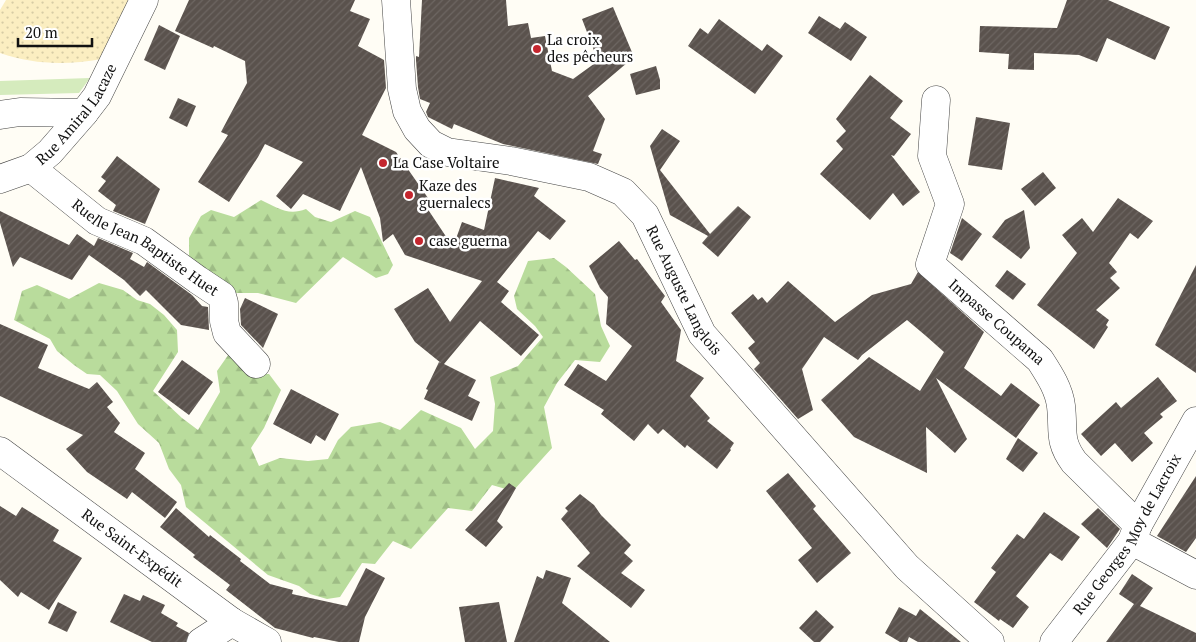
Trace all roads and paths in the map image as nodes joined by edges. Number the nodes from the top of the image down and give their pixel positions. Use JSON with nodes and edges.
{"nodes":[{"id":1,"x":144,"y":0,"type":"edge"},
{"id":2,"x":396,"y":0,"type":"edge"},
{"id":3,"x":936,"y":100,"type":"dead end"},
{"id":4,"x":84,"y":113,"type":"junction"},
{"id":5,"x":0,"y":114,"type":"edge"},
{"id":6,"x":31,"y":168,"type":"junction"},
{"id":7,"x":0,"y":179,"type":"edge"},
{"id":8,"x":256,"y":364,"type":"dead end"},
{"id":9,"x":1196,"y":421,"type":"edge"},
{"id":10,"x":0,"y":451,"type":"edge"},
{"id":11,"x":1135,"y":533,"type":"junction"},
{"id":12,"x":1196,"y":575,"type":"edge"},
{"id":13,"x":232,"y":622,"type":"junction"},
{"id":14,"x":201,"y":642,"type":"edge"},
{"id":15,"x":267,"y":642,"type":"edge"},
{"id":16,"x":990,"y":642,"type":"edge"},
{"id":17,"x":1054,"y":642,"type":"edge"}],
"edges":[{"from":1,"to":4,"type":"street","name":"Rue Amiral Lacaze"},
{"from":2,"to":16,"type":"street","name":"Rue Auguste Langlois"},
{"from":3,"to":11,"type":"street","name":"Impasse Coupama"},
{"from":4,"to":5,"type":"street"},
{"from":4,"to":6,"type":"street","name":"Rue Amiral Lacaze"},
{"from":6,"to":7,"type":"street","name":"Rue Amiral Lacaze"},
{"from":6,"to":8,"type":"street","name":"Ruelle Jean Baptiste Huet"},
{"from":9,"to":11,"type":"street","name":"Rue Georges Moy de Lacroix"},
{"from":10,"to":13,"type":"street","name":"Rue Saint-Expédit"},
{"from":11,"to":12,"type":"street"},
{"from":11,"to":17,"type":"street","name":"Rue Georges Moy de Lacroix"},
{"from":13,"to":14,"type":"street"},
{"from":13,"to":15,"type":"street","name":"Rue Saint-Expédit"}]}
